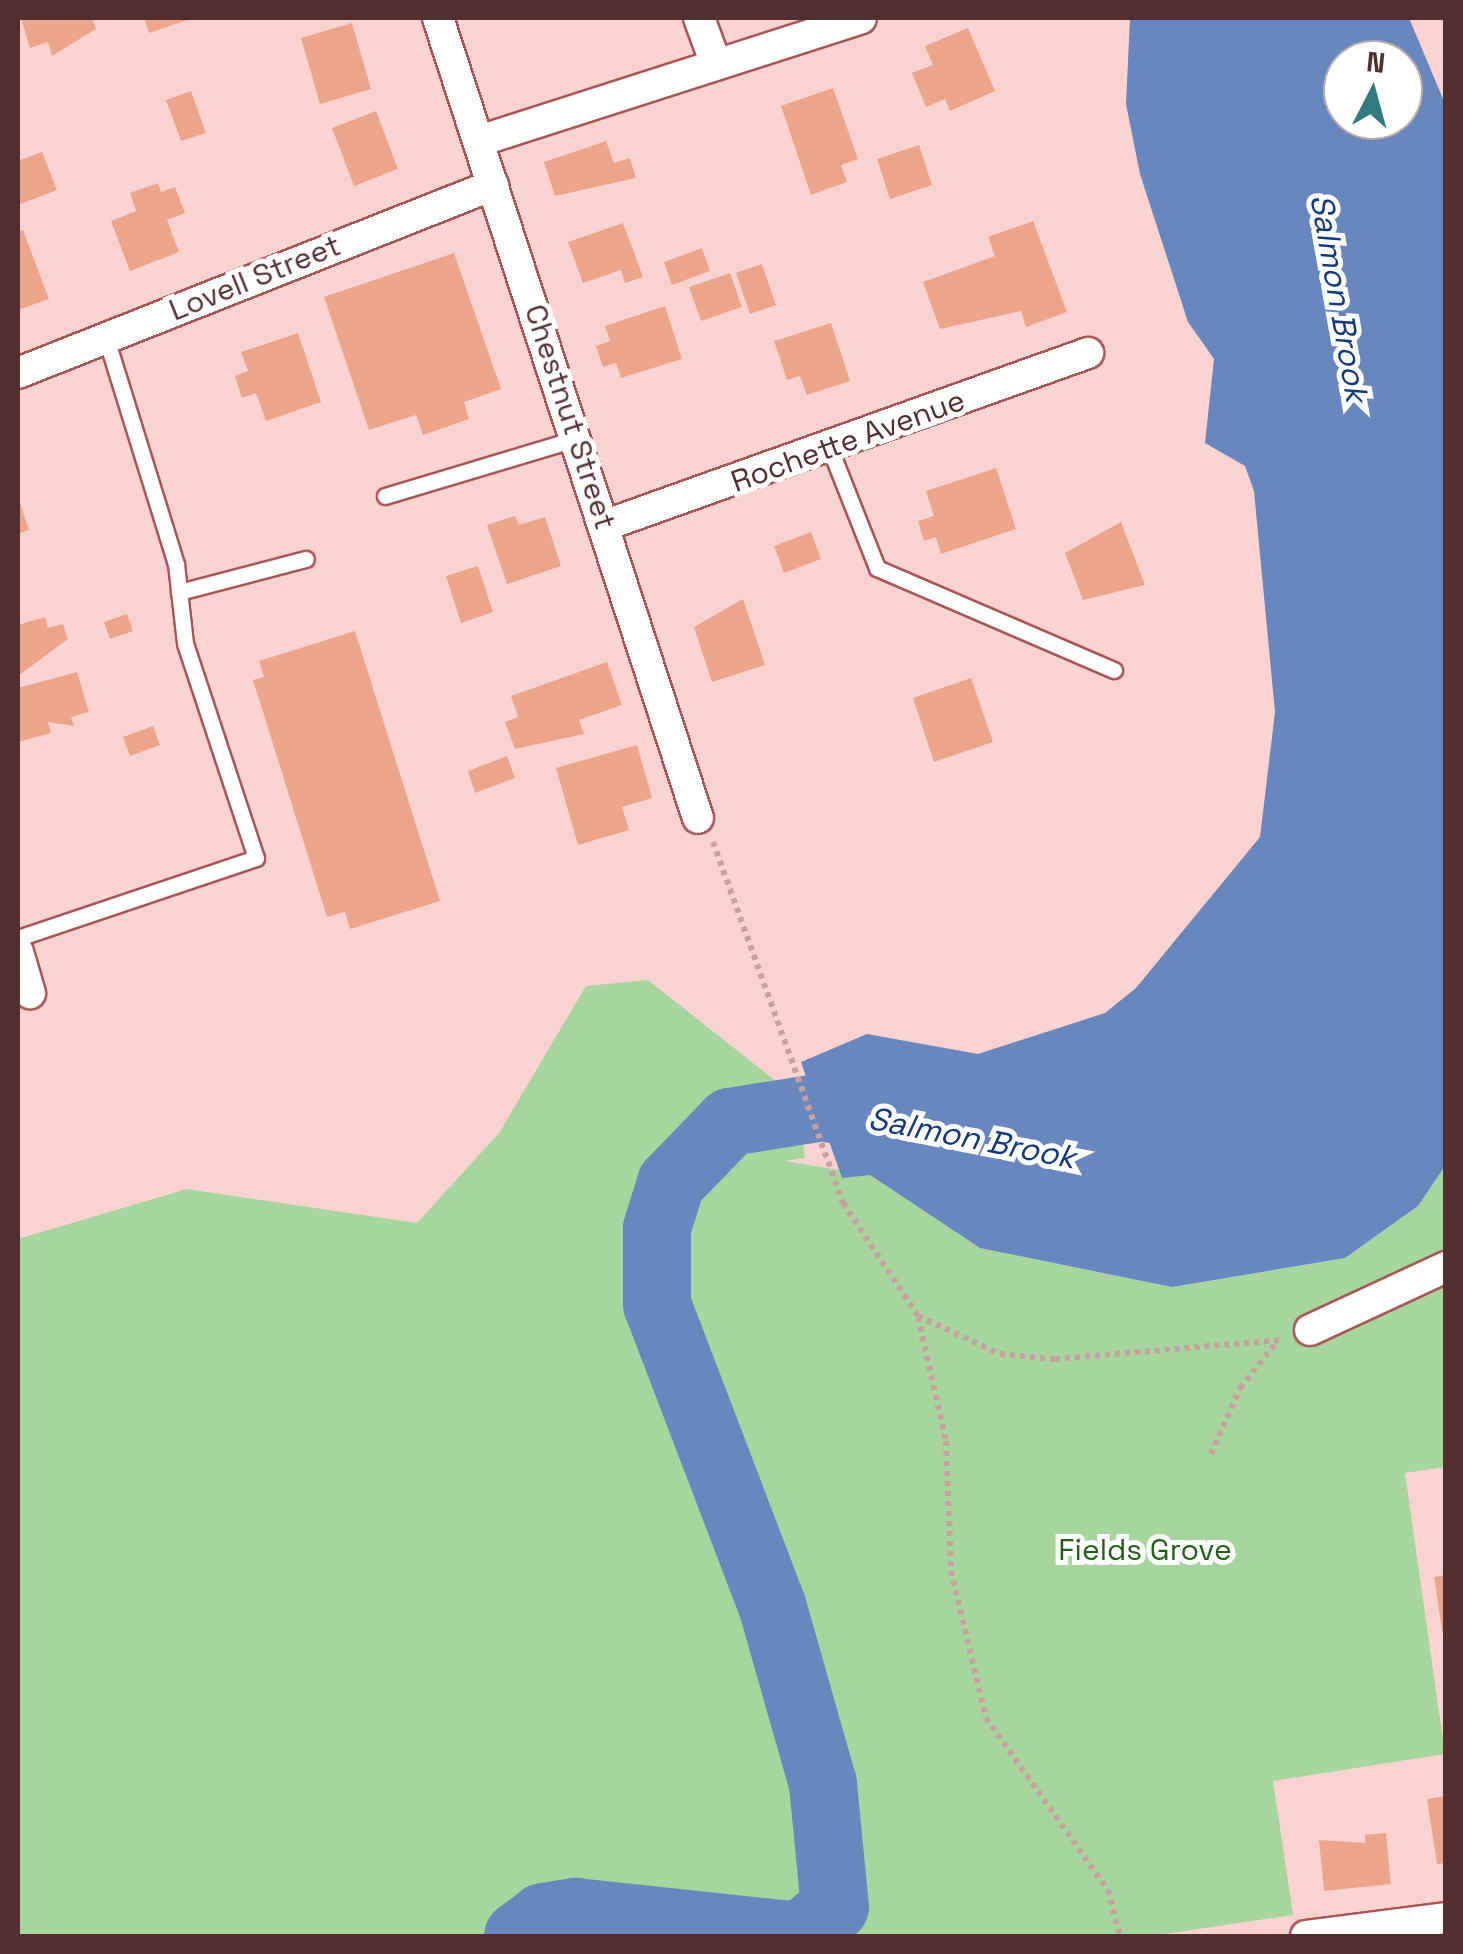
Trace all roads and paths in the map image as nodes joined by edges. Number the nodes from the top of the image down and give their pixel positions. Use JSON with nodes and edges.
{"nodes":[{"id":1,"x":438,"y":18,"type":"edge"},
{"id":2,"x":699,"y":18,"type":"edge"},
{"id":3,"x":861,"y":18,"type":"edge"},
{"id":4,"x":716,"y":64,"type":"junction"},
{"id":5,"x":479,"y":141,"type":"junction"},
{"id":6,"x":492,"y":185,"type":"junction"},
{"id":7,"x":106,"y":338,"type":"junction"},
{"id":8,"x":1088,"y":354,"type":"dead end"},
{"id":9,"x":18,"y":374,"type":"edge"},
{"id":10,"x":578,"y":438,"type":"junction"},
{"id":11,"x":830,"y":448,"type":"junction"},
{"id":12,"x":385,"y":496,"type":"dead end"},
{"id":13,"x":606,"y":525,"type":"junction"},
{"id":14,"x":306,"y":559,"type":"dead end"},
{"id":15,"x":178,"y":592,"type":"junction"},
{"id":16,"x":1114,"y":670,"type":"dead end"},
{"id":17,"x":698,"y":818,"type":"joint"},
{"id":18,"x":18,"y":938,"type":"edge"},
{"id":19,"x":18,"y":952,"type":"edge"},
{"id":20,"x":30,"y":993,"type":"dead end"},
{"id":21,"x":1446,"y":1267,"type":"edge"},
{"id":22,"x":918,"y":1316,"type":"junction"},
{"id":23,"x":1310,"y":1330,"type":"joint"},
{"id":24,"x":1276,"y":1342,"type":"junction"},
{"id":25,"x":1210,"y":1454,"type":"dead end"},
{"id":26,"x":1446,"y":1918,"type":"edge"},
{"id":27,"x":1120,"y":1936,"type":"edge"},
{"id":28,"x":1306,"y":1936,"type":"edge"}],
"edges":[{"from":1,"to":5,"type":"street","name":"Chestnut Street"},
{"from":2,"to":4,"type":"street"},
{"from":3,"to":4,"type":"street"},
{"from":4,"to":5,"type":"street"},
{"from":5,"to":6,"type":"street","name":"Chestnut Street"},
{"from":6,"to":7,"type":"street","name":"Lovell Street"},
{"from":6,"to":10,"type":"street","name":"Chestnut Street"},
{"from":7,"to":9,"type":"street","name":"Lovell Street"},
{"from":7,"to":15,"type":"lane"},
{"from":8,"to":11,"type":"street","name":"Rochette Avenue"},
{"from":10,"to":12,"type":"lane"},
{"from":10,"to":13,"type":"street","name":"Chestnut Street"},
{"from":11,"to":13,"type":"street","name":"Rochette Avenue"},
{"from":11,"to":16,"type":"lane"},
{"from":13,"to":17,"type":"street","name":"Chestnut Street"},
{"from":14,"to":15,"type":"lane"},
{"from":15,"to":18,"type":"lane"},
{"from":17,"to":22,"type":"path"},
{"from":19,"to":20,"type":"street"},
{"from":21,"to":23,"type":"street"},
{"from":22,"to":24,"type":"path"},
{"from":22,"to":27,"type":"path"},
{"from":23,"to":24,"type":"path"},
{"from":24,"to":25,"type":"path"},
{"from":26,"to":28,"type":"street"}]}
